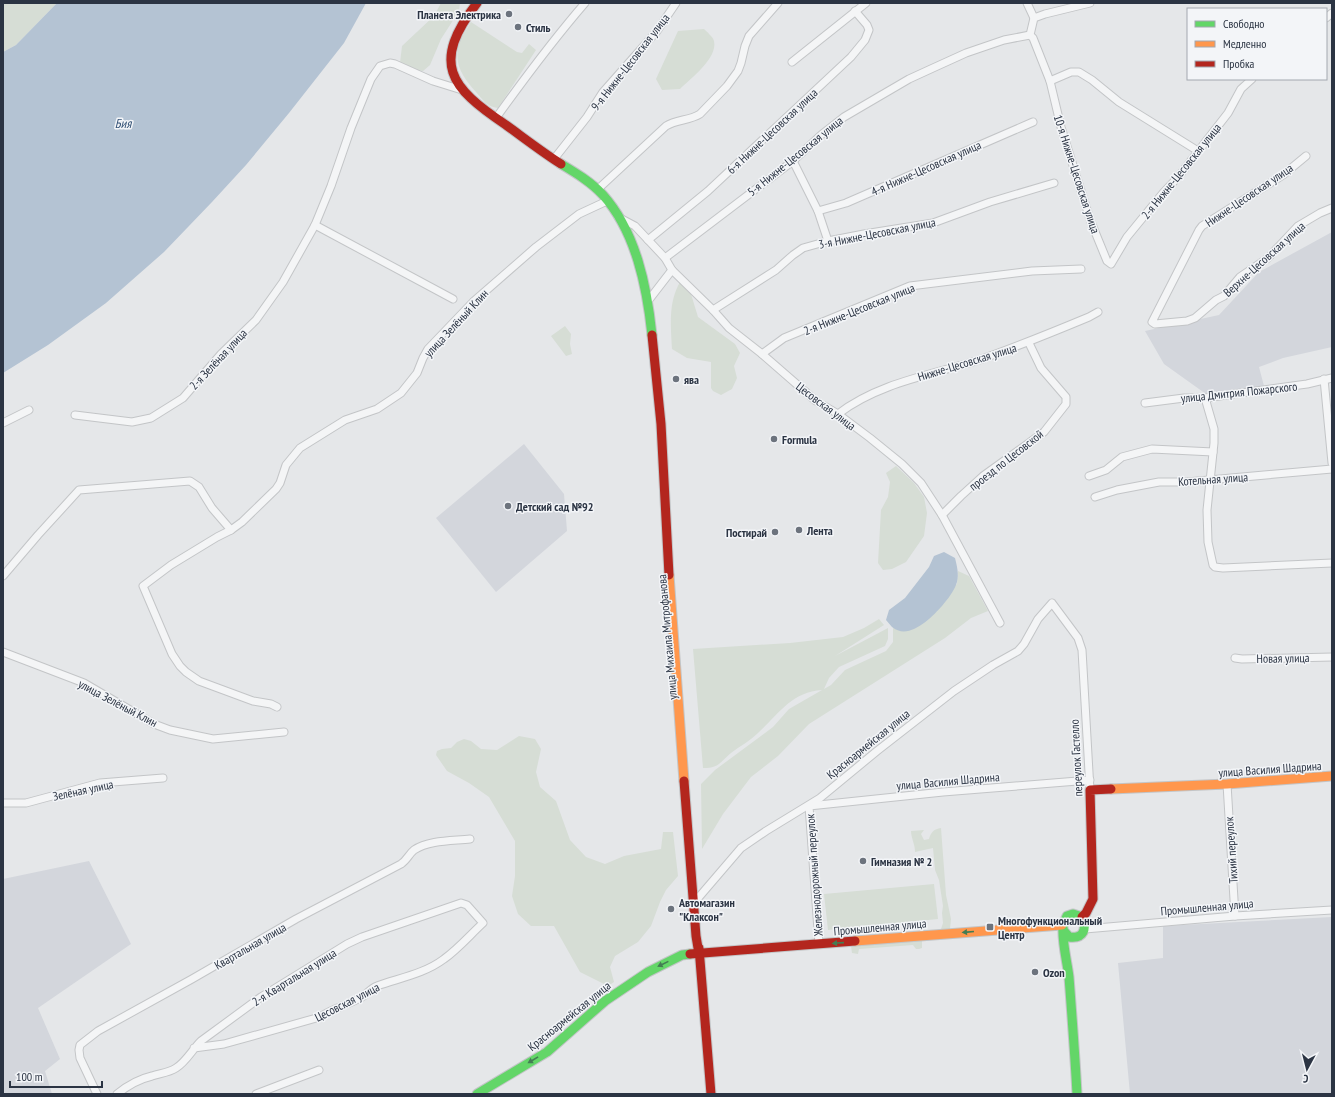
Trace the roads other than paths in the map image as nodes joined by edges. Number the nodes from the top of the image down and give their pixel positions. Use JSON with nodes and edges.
{"nodes":[{"id":1,"x":477,"y":3,"type":"edge"},
{"id":2,"x":585,"y":3,"type":"edge"},
{"id":3,"x":676,"y":3,"type":"edge"},
{"id":4,"x":778,"y":3,"type":"edge"},
{"id":5,"x":866,"y":3,"type":"edge"},
{"id":6,"x":1027,"y":3,"type":"edge"},
{"id":7,"x":1090,"y":3,"type":"edge"},
{"id":8,"x":855,"y":11,"type":"junction"},
{"id":9,"x":1034,"y":18,"type":"junction"},
{"id":10,"x":1030,"y":35,"type":"junction"},
{"id":11,"x":792,"y":62,"type":"dead end"},
{"id":12,"x":1251,"y":80,"type":"edge"},
{"id":13,"x":1050,"y":81,"type":"junction"},
{"id":14,"x":462,"y":90,"type":"junction"},
{"id":15,"x":496,"y":118,"type":"junction"},
{"id":16,"x":1033,"y":122,"type":"dead end"},
{"id":17,"x":1198,"y":151,"type":"junction"},
{"id":18,"x":1306,"y":156,"type":"dead end"},
{"id":19,"x":554,"y":159,"type":"junction"},
{"id":20,"x":793,"y":161,"type":"junction"},
{"id":21,"x":1054,"y":184,"type":"dead end"},
{"id":22,"x":597,"y":190,"type":"junction"},
{"id":23,"x":607,"y":201,"type":"junction"},
{"id":24,"x":1332,"y":208,"type":"edge"},
{"id":25,"x":818,"y":211,"type":"junction"},
{"id":26,"x":618,"y":217,"type":"junction"},
{"id":27,"x":315,"y":225,"type":"junction"},
{"id":28,"x":648,"y":240,"type":"junction"},
{"id":29,"x":828,"y":241,"type":"junction"},
{"id":30,"x":665,"y":258,"type":"junction"},
{"id":31,"x":1111,"y":264,"type":"joint"},
{"id":32,"x":1081,"y":269,"type":"dead end"},
{"id":33,"x":672,"y":270,"type":"junction"},
{"id":34,"x":453,"y":299,"type":"dead end"},
{"id":35,"x":648,"y":301,"type":"junction"},
{"id":36,"x":713,"y":310,"type":"junction"},
{"id":37,"x":1098,"y":312,"type":"dead end"},
{"id":38,"x":1152,"y":322,"type":"joint"},
{"id":39,"x":1029,"y":343,"type":"junction"},
{"id":40,"x":762,"y":354,"type":"junction"},
{"id":41,"x":1332,"y":378,"type":"edge"},
{"id":42,"x":1324,"y":379,"type":"junction"},
{"id":43,"x":1205,"y":398,"type":"junction"},
{"id":44,"x":1145,"y":402,"type":"dead end"},
{"id":45,"x":29,"y":410,"type":"dead end"},
{"id":46,"x":838,"y":414,"type":"junction"},
{"id":47,"x":75,"y":415,"type":"dead end"},
{"id":48,"x":3,"y":423,"type":"edge"},
{"id":49,"x":1213,"y":452,"type":"junction"},
{"id":50,"x":1332,"y":463,"type":"edge"},
{"id":51,"x":1332,"y":470,"type":"edge"},
{"id":52,"x":1089,"y":476,"type":"dead end"},
{"id":53,"x":1210,"y":480,"type":"junction"},
{"id":54,"x":1095,"y":497,"type":"dead end"},
{"id":55,"x":942,"y":516,"type":"junction"},
{"id":56,"x":231,"y":530,"type":"junction"},
{"id":57,"x":1332,"y":563,"type":"edge"},
{"id":58,"x":3,"y":576,"type":"edge"},
{"id":59,"x":1052,"y":604,"type":"joint"},
{"id":60,"x":1000,"y":623,"type":"dead end"},
{"id":61,"x":3,"y":652,"type":"edge"},
{"id":62,"x":1332,"y":657,"type":"edge"},
{"id":63,"x":1235,"y":658,"type":"dead end"},
{"id":64,"x":277,"y":707,"type":"dead end"},
{"id":65,"x":284,"y":732,"type":"dead end"},
{"id":66,"x":1332,"y":776,"type":"edge"},
{"id":67,"x":163,"y":778,"type":"dead end"},
{"id":68,"x":1090,"y":780,"type":"junction"},
{"id":69,"x":1227,"y":784,"type":"junction"},
{"id":70,"x":1090,"y":790,"type":"junction"},
{"id":71,"x":3,"y":803,"type":"edge"},
{"id":72,"x":809,"y":806,"type":"junction"},
{"id":73,"x":470,"y":839,"type":"dead end"},
{"id":74,"x":695,"y":898,"type":"junction"},
{"id":75,"x":1332,"y":910,"type":"edge"},
{"id":76,"x":1235,"y":916,"type":"junction"},
{"id":77,"x":483,"y":923,"type":"joint"},
{"id":78,"x":1084,"y":924,"type":"junction"},
{"id":79,"x":1063,"y":927,"type":"junction"},
{"id":80,"x":696,"y":936,"type":"junction"},
{"id":81,"x":1077,"y":937,"type":"junction"},
{"id":82,"x":819,"y":944,"type":"junction"},
{"id":83,"x":1066,"y":950,"type":"junction"},
{"id":84,"x":699,"y":954,"type":"junction"},
{"id":85,"x":680,"y":956,"type":"junction"},
{"id":86,"x":194,"y":1048,"type":"junction"},
{"id":87,"x":318,"y":1070,"type":"dead end"},
{"id":88,"x":97,"y":1094,"type":"edge"},
{"id":89,"x":117,"y":1094,"type":"edge"},
{"id":90,"x":256,"y":1094,"type":"edge"},
{"id":91,"x":476,"y":1094,"type":"edge"},
{"id":92,"x":710,"y":1094,"type":"edge"},
{"id":93,"x":1077,"y":1094,"type":"edge"}],
"edges":[{"from":1,"to":14,"type":"main road","name":"улица Михаила Митрофанова"},
{"from":2,"to":15,"type":"street"},
{"from":3,"to":19,"type":"street","name":"9-я Нижне-Цесовская улица"},
{"from":4,"to":22,"type":"street"},
{"from":5,"to":8,"type":"street"},
{"from":6,"to":9,"type":"street"},
{"from":7,"to":9,"type":"street"},
{"from":8,"to":11,"type":"street"},
{"from":8,"to":28,"type":"street","name":"6-я Нижне-Цесовская улица"},
{"from":9,"to":10,"type":"street"},
{"from":10,"to":13,"type":"street","name":"10-я Нижне-Цесовская улица"},
{"from":10,"to":20,"type":"street","name":"5-я Нижне-Цесовская улица"},
{"from":12,"to":17,"type":"street","name":"2-я Нижне-Цесовская улица"},
{"from":13,"to":17,"type":"street"},
{"from":13,"to":31,"type":"street","name":"10-я Нижне-Цесовская улица"},
{"from":14,"to":15,"type":"main road","name":"улица Михаила Митрофанова"},
{"from":14,"to":27,"type":"street","name":"2-я Зелёная улица"},
{"from":15,"to":19,"type":"main road","name":"улица Михаила Митрофанова"},
{"from":16,"to":25,"type":"street","name":"4-я Нижне-Цесовская улица"},
{"from":17,"to":31,"type":"street","name":"2-я Нижне-Цесовская улица"},
{"from":18,"to":38,"type":"street","name":"Нижне-Цесовская улица"},
{"from":19,"to":22,"type":"main road","name":"улица Михаила Митрофанова"},
{"from":20,"to":25,"type":"street"},
{"from":20,"to":30,"type":"street","name":"5-я Нижне-Цесовская улица"},
{"from":21,"to":29,"type":"street","name":"3-я Нижне-Цесовская улица"},
{"from":22,"to":23,"type":"main road","name":"улица Михаила Митрофанова"},
{"from":23,"to":26,"type":"main road","name":"улица Михаила Митрофанова"},
{"from":23,"to":56,"type":"street","name":"улица Зелёный Клин"},
{"from":24,"to":38,"type":"street","name":"Верхне-Цесовская улица"},
{"from":25,"to":29,"type":"street"},
{"from":26,"to":28,"type":"street","name":"Цесовская улица"},
{"from":26,"to":35,"type":"main road","name":"улица Михаила Митрофанова"},
{"from":27,"to":34,"type":"street"},
{"from":27,"to":47,"type":"street","name":"2-я Зелёная улица"},
{"from":28,"to":30,"type":"street","name":"Цесовская улица"},
{"from":29,"to":36,"type":"street","name":"3-я Нижне-Цесовская улица"},
{"from":30,"to":33,"type":"street","name":"Цесовская улица"},
{"from":32,"to":40,"type":"street","name":"2-я Нижне-Цесовская улица"},
{"from":33,"to":35,"type":"street"},
{"from":33,"to":36,"type":"street","name":"Цесовская улица"},
{"from":35,"to":74,"type":"main road","name":"улица Михаила Митрофанова"},
{"from":36,"to":40,"type":"street","name":"Цесовская улица"},
{"from":37,"to":39,"type":"street","name":"Нижне-Цесовская улица"},
{"from":39,"to":46,"type":"street","name":"Нижне-Цесовская улица"},
{"from":39,"to":55,"type":"street","name":"проезд по Цесовской"},
{"from":40,"to":46,"type":"street","name":"Цесовская улица"},
{"from":41,"to":42,"type":"street","name":"улица Дмитрия Пожарского"},
{"from":42,"to":43,"type":"street","name":"улица Дмитрия Пожарского"},
{"from":42,"to":50,"type":"street"},
{"from":43,"to":44,"type":"street","name":"улица Дмитрия Пожарского"},
{"from":43,"to":49,"type":"street"},
{"from":45,"to":48,"type":"street"},
{"from":46,"to":55,"type":"street","name":"Цесовская улица"},
{"from":49,"to":52,"type":"street"},
{"from":49,"to":53,"type":"street"},
{"from":51,"to":53,"type":"street","name":"Котельная улица"},
{"from":53,"to":54,"type":"street","name":"Котельная улица"},
{"from":53,"to":57,"type":"street"},
{"from":55,"to":60,"type":"street","name":"Цесовская улица"},
{"from":56,"to":58,"type":"street"},
{"from":56,"to":64,"type":"street","name":"улица Зелёный Клин"},
{"from":59,"to":68,"type":"street","name":"переулок Гастелло"},
{"from":59,"to":72,"type":"street","name":"Красноармейская улица"},
{"from":61,"to":65,"type":"street","name":"улица Зелёный Клин"},
{"from":62,"to":63,"type":"street","name":"Новая улица"},
{"from":66,"to":69,"type":"main road","name":"улица Василия Шадрина"},
{"from":67,"to":71,"type":"street","name":"Зелёная улица"},
{"from":68,"to":70,"type":"street","name":"переулок Гастелло"},
{"from":68,"to":72,"type":"street","name":"улица Василия Шадрина"},
{"from":69,"to":70,"type":"main road","name":"улица Василия Шадрина"},
{"from":69,"to":76,"type":"street","name":"Тихий переулок"},
{"from":70,"to":78,"type":"main road","name":"переулок Гастелло"},
{"from":72,"to":74,"type":"street","name":"Красноармейская улица"},
{"from":72,"to":82,"type":"street","name":"Железнодорожный переулок"},
{"from":73,"to":88,"type":"street","name":"Квартальная улица"},
{"from":74,"to":80,"type":"main road","name":"улица Михаила Митрофанова"},
{"from":74,"to":84,"type":"main road","name":"улица Михаила Митрофанова"},
{"from":75,"to":76,"type":"street","name":"Промышленная улица"},
{"from":76,"to":78,"type":"street","name":"Промышленная улица"},
{"from":77,"to":86,"type":"street","name":"Цесовская улица"},
{"from":77,"to":86,"type":"street","name":"2-я Квартальная улица"},
{"from":78,"to":79,"type":"main road"},
{"from":78,"to":81,"type":"main road"},
{"from":79,"to":81,"type":"main road"},
{"from":79,"to":82,"type":"main road","name":"Промышленная улица","one_way":true},
{"from":79,"to":83,"type":"main road"},
{"from":80,"to":84,"type":"main road","name":"улица Михаила Митрофанова"},
{"from":80,"to":85,"type":"main road"},
{"from":81,"to":83,"type":"main road"},
{"from":82,"to":84,"type":"main road","name":"Промышленная улица"},
{"from":83,"to":93,"type":"main road"},
{"from":84,"to":85,"type":"main road","name":"Красноармейская улица"},
{"from":84,"to":92,"type":"main road","name":"улица Михаила Митрофанова"},
{"from":85,"to":91,"type":"main road","name":"Красноармейская улица","one_way":true},
{"from":86,"to":89,"type":"street","name":"2-я Квартальная улица"},
{"from":87,"to":90,"type":"street"}]}
